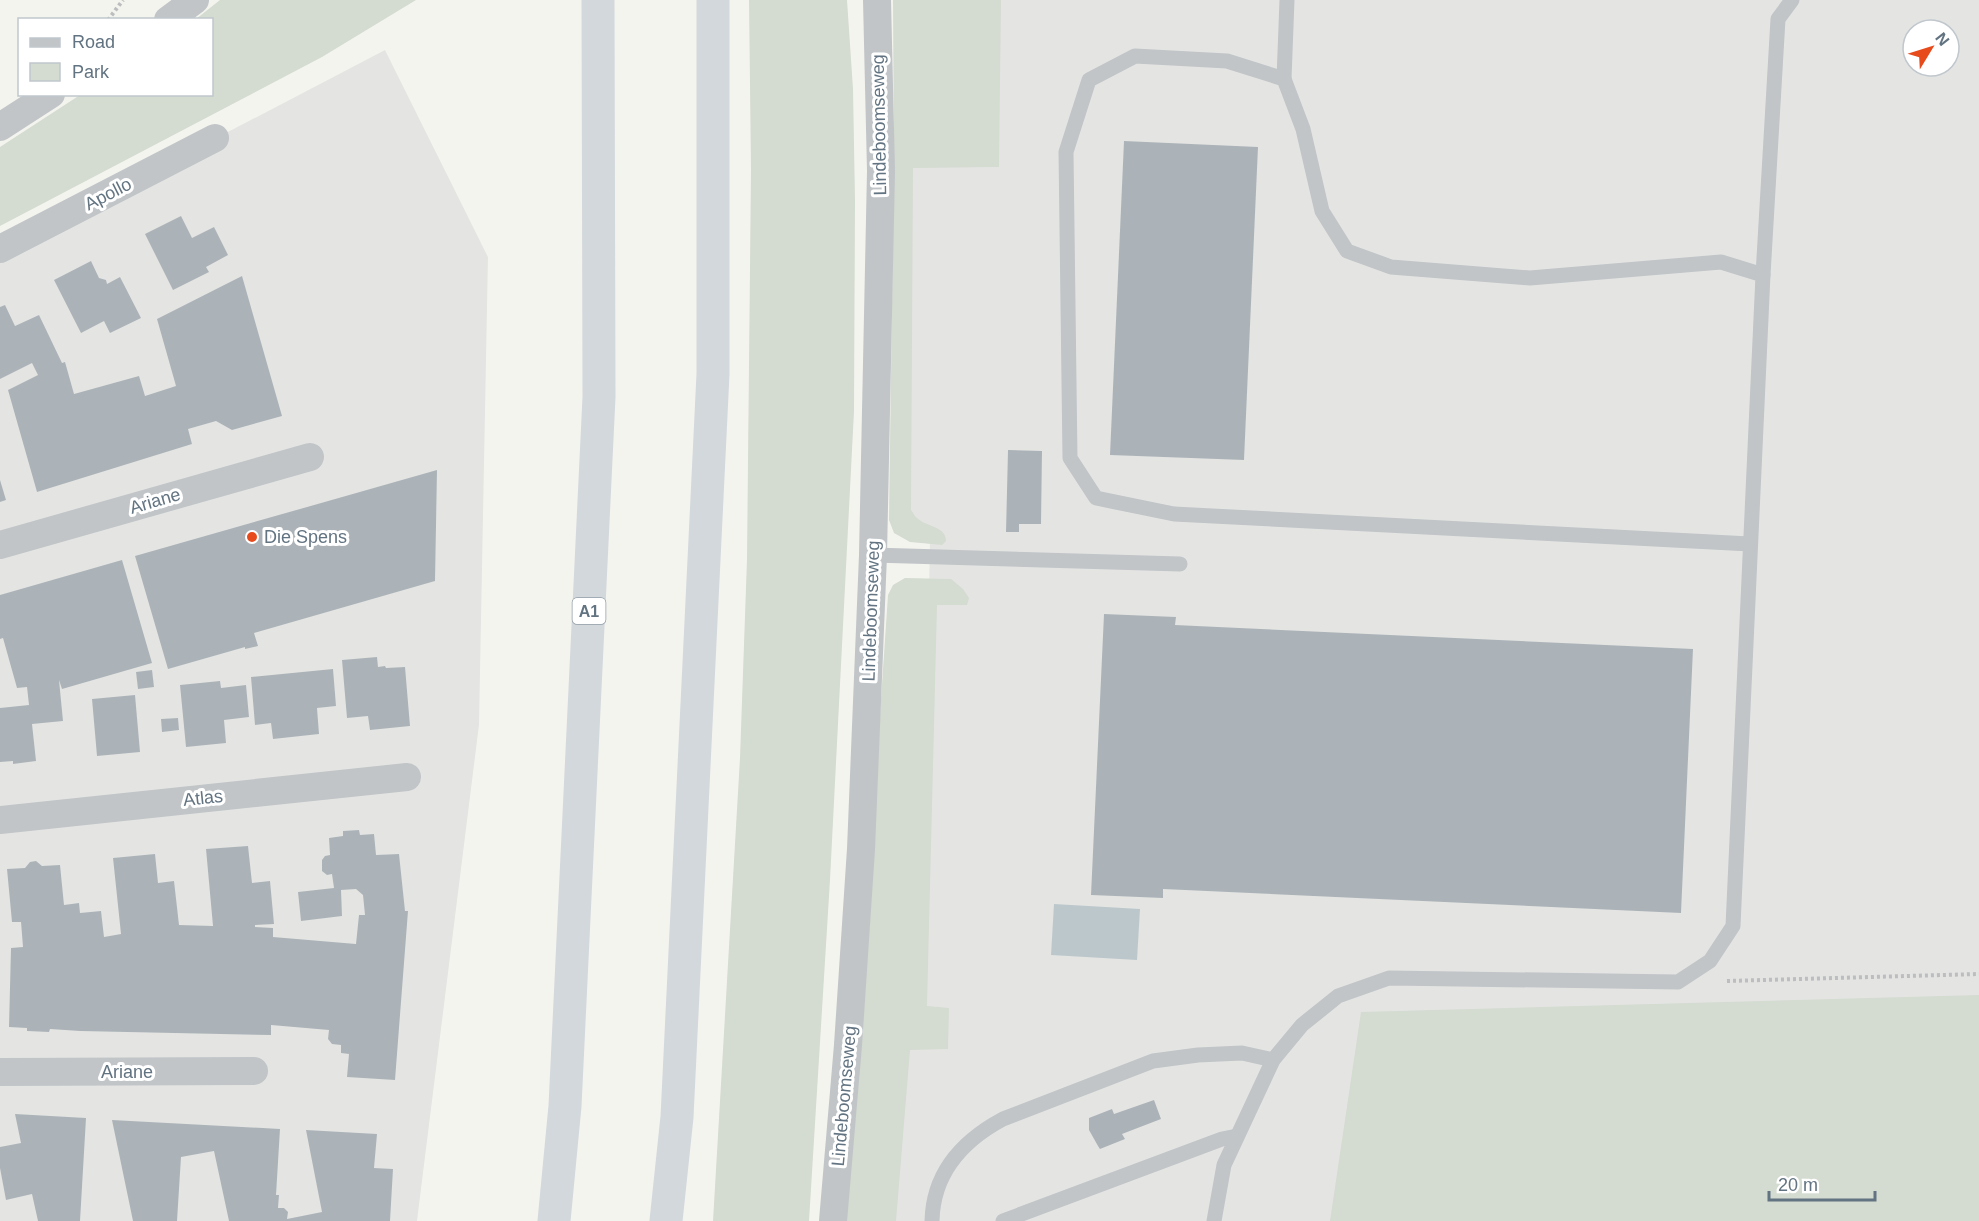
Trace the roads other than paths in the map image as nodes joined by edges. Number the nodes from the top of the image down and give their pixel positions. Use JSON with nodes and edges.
{"nodes":[{"id":1,"x":195,"y":0,"type":"edge"},
{"id":2,"x":598,"y":0,"type":"edge"},
{"id":3,"x":712,"y":0,"type":"edge"},
{"id":4,"x":877,"y":0,"type":"edge"},
{"id":5,"x":1287,"y":0,"type":"edge"},
{"id":6,"x":1792,"y":0,"type":"edge"},
{"id":7,"x":171,"y":18,"type":"edge"},
{"id":8,"x":1284,"y":79,"type":"junction"},
{"id":9,"x":48,"y":96,"type":"edge"},
{"id":10,"x":0,"y":127,"type":"edge"},
{"id":11,"x":215,"y":138,"type":"dead end"},
{"id":12,"x":0,"y":249,"type":"edge"},
{"id":13,"x":1763,"y":275,"type":"junction"},
{"id":14,"x":310,"y":457,"type":"dead end"},
{"id":15,"x":0,"y":544,"type":"edge"},
{"id":16,"x":1750,"y":544,"type":"junction"},
{"id":17,"x":873,"y":555,"type":"junction"},
{"id":18,"x":1180,"y":564,"type":"dead end"},
{"id":19,"x":406,"y":777,"type":"dead end"},
{"id":20,"x":0,"y":820,"type":"edge"},
{"id":21,"x":1273,"y":1060,"type":"junction"},
{"id":22,"x":254,"y":1071,"type":"dead end"},
{"id":23,"x":0,"y":1072,"type":"edge"},
{"id":24,"x":1237,"y":1136,"type":"junction"},
{"id":25,"x":554,"y":1221,"type":"edge"},
{"id":26,"x":666,"y":1221,"type":"edge"},
{"id":27,"x":833,"y":1221,"type":"edge"},
{"id":28,"x":932,"y":1221,"type":"edge"},
{"id":29,"x":1003,"y":1221,"type":"edge"},
{"id":30,"x":1214,"y":1221,"type":"edge"}],
"edges":[{"from":1,"to":7,"type":"street"},
{"from":2,"to":25,"type":"highway","number":"A1"},
{"from":3,"to":26,"type":"highway"},
{"from":4,"to":17,"type":"street","name":"Lindeboomseweg"},
{"from":5,"to":8,"type":"lane"},
{"from":6,"to":13,"type":"lane"},
{"from":8,"to":13,"type":"lane"},
{"from":8,"to":16,"type":"lane"},
{"from":9,"to":10,"type":"street"},
{"from":11,"to":12,"type":"street","name":"Apollo"},
{"from":13,"to":16,"type":"lane"},
{"from":14,"to":15,"type":"street","name":"Ariane"},
{"from":16,"to":21,"type":"lane"},
{"from":17,"to":18,"type":"lane"},
{"from":17,"to":27,"type":"street","name":"Lindeboomseweg"},
{"from":19,"to":20,"type":"street","name":"Atlas"},
{"from":21,"to":24,"type":"lane"},
{"from":21,"to":28,"type":"lane"},
{"from":22,"to":23,"type":"street","name":"Ariane"},
{"from":24,"to":29,"type":"lane"},
{"from":24,"to":30,"type":"lane"}]}
